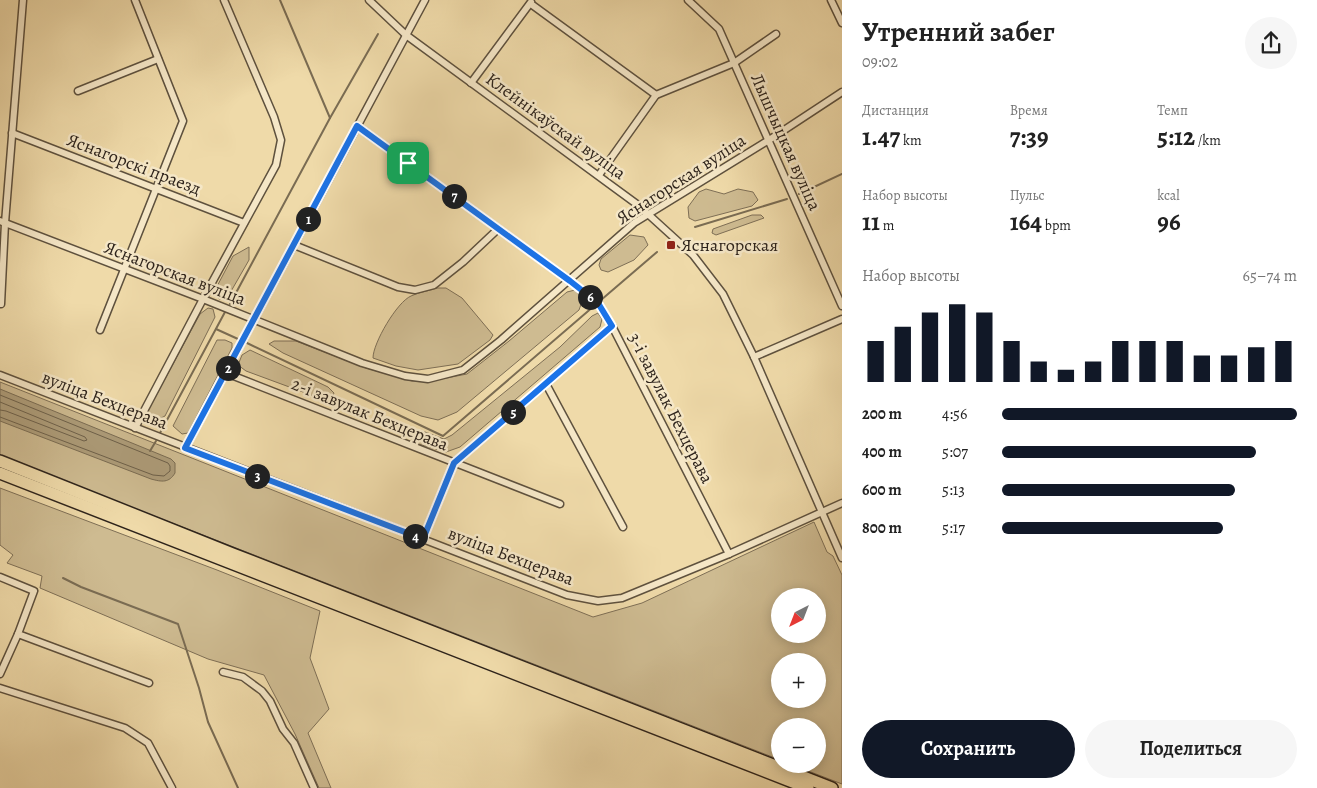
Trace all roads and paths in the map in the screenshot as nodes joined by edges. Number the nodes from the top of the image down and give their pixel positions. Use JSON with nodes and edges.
{"nodes":[{"id":1,"x":23,"y":0,"type":"edge"},
{"id":2,"x":135,"y":0,"type":"edge"},
{"id":3,"x":224,"y":0,"type":"edge"},
{"id":4,"x":369,"y":0,"type":"edge"},
{"id":5,"x":425,"y":0,"type":"edge"},
{"id":6,"x":688,"y":0,"type":"edge"},
{"id":7,"x":831,"y":0,"type":"edge"},
{"id":8,"x":531,"y":2,"type":"edge"},
{"id":9,"x":842,"y":24,"type":"edge"},
{"id":10,"x":776,"y":34,"type":"dead end"},
{"id":11,"x":406,"y":35,"type":"junction"},
{"id":12,"x":158,"y":59,"type":"junction"},
{"id":13,"x":734,"y":63,"type":"junction"},
{"id":14,"x":472,"y":84,"type":"junction"},
{"id":15,"x":78,"y":90,"type":"dead end"},
{"id":16,"x":842,"y":92,"type":"edge"},
{"id":17,"x":656,"y":95,"type":"junction"},
{"id":18,"x":357,"y":126,"type":"junction"},
{"id":19,"x":12,"y":134,"type":"junction"},
{"id":20,"x":769,"y":140,"type":"junction"},
{"id":21,"x":599,"y":175,"type":"junction"},
{"id":22,"x":157,"y":189,"type":"junction"},
{"id":23,"x":648,"y":214,"type":"junction"},
{"id":24,"x":3,"y":222,"type":"edge"},
{"id":25,"x":244,"y":222,"type":"junction"},
{"id":26,"x":498,"y":228,"type":"junction"},
{"id":27,"x":294,"y":245,"type":"junction"},
{"id":28,"x":125,"y":269,"type":"junction"},
{"id":29,"x":570,"y":281,"type":"junction"},
{"id":30,"x":203,"y":298,"type":"junction"},
{"id":31,"x":1,"y":304,"type":"edge"},
{"id":32,"x":842,"y":306,"type":"edge"},
{"id":33,"x":842,"y":318,"type":"edge"},
{"id":34,"x":254,"y":320,"type":"junction"},
{"id":35,"x":612,"y":326,"type":"junction"},
{"id":36,"x":100,"y":330,"type":"dead end"},
{"id":37,"x":754,"y":357,"type":"junction"},
{"id":38,"x":226,"y":373,"type":"junction"},
{"id":39,"x":0,"y":375,"type":"edge"},
{"id":40,"x":546,"y":384,"type":"junction"},
{"id":41,"x":135,"y":428,"type":"junction"},
{"id":42,"x":185,"y":448,"type":"junction"},
{"id":43,"x":0,"y":461,"type":"edge"},
{"id":44,"x":454,"y":463,"type":"junction"},
{"id":45,"x":0,"y":473,"type":"edge"},
{"id":46,"x":842,"y":502,"type":"edge"},
{"id":47,"x":560,"y":504,"type":"dead end"},
{"id":48,"x":821,"y":511,"type":"junction"},
{"id":49,"x":623,"y":527,"type":"dead end"},
{"id":50,"x":423,"y":539,"type":"junction"},
{"id":51,"x":729,"y":554,"type":"junction"},
{"id":52,"x":842,"y":558,"type":"edge"},
{"id":53,"x":0,"y":577,"type":"edge"},
{"id":54,"x":18,"y":634,"type":"junction"},
{"id":55,"x":223,"y":672,"type":"dead end"},
{"id":56,"x":0,"y":674,"type":"edge"},
{"id":57,"x":149,"y":683,"type":"dead end"},
{"id":58,"x":0,"y":688,"type":"edge"},
{"id":59,"x":172,"y":788,"type":"edge"},
{"id":60,"x":314,"y":788,"type":"edge"},
{"id":61,"x":808,"y":788,"type":"edge"},
{"id":62,"x":832,"y":788,"type":"edge"}],
"edges":[{"from":1,"to":19,"type":"street"},
{"from":2,"to":12,"type":"street"},
{"from":3,"to":25,"type":"street"},
{"from":4,"to":11,"type":"street","name":"Клейнікаўскай вуліца"},
{"from":5,"to":11,"type":"street"},
{"from":6,"to":13,"type":"street","name":"Лышчыцкая вуліца"},
{"from":7,"to":9,"type":"street"},
{"from":8,"to":14,"type":"street"},
{"from":8,"to":17,"type":"street"},
{"from":10,"to":13,"type":"street"},
{"from":11,"to":14,"type":"street","name":"Клейнікаўскай вуліца"},
{"from":11,"to":18,"type":"street"},
{"from":12,"to":15,"type":"street"},
{"from":12,"to":22,"type":"street"},
{"from":13,"to":17,"type":"street"},
{"from":13,"to":20,"type":"street","name":"Лышчыцкая вуліца"},
{"from":14,"to":21,"type":"street","name":"Клейнікаўскай вуліца"},
{"from":16,"to":20,"type":"street","name":"Яснагорская вуліца"},
{"from":17,"to":21,"type":"street"},
{"from":18,"to":26,"type":"street","name":"3-і завулак Бехцерава"},
{"from":18,"to":27,"type":"street"},
{"from":19,"to":22,"type":"street","name":"Яснагорскі праезд"},
{"from":19,"to":24,"type":"street"},
{"from":20,"to":23,"type":"street","name":"Яснагорская вуліца"},
{"from":20,"to":32,"type":"street","name":"Лышчыцкая вуліца"},
{"from":21,"to":23,"type":"street","name":"Клейнікаўскай вуліца"},
{"from":22,"to":25,"type":"street","name":"Яснагорскі праезд"},
{"from":22,"to":28,"type":"street"},
{"from":23,"to":29,"type":"street","name":"Яснагорская вуліца"},
{"from":23,"to":37,"type":"street","name":"Клейнікаўскай вуліца"},
{"from":24,"to":28,"type":"street","name":"Яснагорская вуліца"},
{"from":24,"to":31,"type":"street"},
{"from":25,"to":30,"type":"street"},
{"from":26,"to":27,"type":"street"},
{"from":26,"to":29,"type":"street","name":"3-і завулак Бехцерава"},
{"from":27,"to":34,"type":"street"},
{"from":28,"to":30,"type":"street","name":"Яснагорская вуліца"},
{"from":28,"to":36,"type":"street"},
{"from":29,"to":34,"type":"street","name":"Яснагорская вуліца"},
{"from":29,"to":35,"type":"street","name":"3-і завулак Бехцерава"},
{"from":30,"to":34,"type":"street","name":"Яснагорская вуліца"},
{"from":30,"to":41,"type":"street"},
{"from":33,"to":37,"type":"street"},
{"from":34,"to":38,"type":"street"},
{"from":35,"to":40,"type":"street"},
{"from":35,"to":51,"type":"street","name":"3-і завулак Бехцерава"},
{"from":37,"to":48,"type":"street","name":"Клейнікаўскай вуліца"},
{"from":38,"to":42,"type":"street"},
{"from":38,"to":44,"type":"street","name":"2-і завулак Бехцерава"},
{"from":39,"to":41,"type":"street","name":"вуліца Бехцерава"},
{"from":40,"to":44,"type":"street"},
{"from":40,"to":49,"type":"street"},
{"from":41,"to":42,"type":"street","name":"вуліца Бехцерава"},
{"from":42,"to":50,"type":"street","name":"вуліца Бехцерава"},
{"from":43,"to":62,"type":"highway"},
{"from":44,"to":47,"type":"street","name":"2-і завулак Бехцерава"},
{"from":44,"to":50,"type":"street"},
{"from":45,"to":61,"type":"highway"},
{"from":46,"to":48,"type":"street","name":"вуліца Бехцерава"},
{"from":48,"to":51,"type":"street","name":"вуліца Бехцерава"},
{"from":48,"to":52,"type":"street","name":"Клейнікаўскай вуліца"},
{"from":50,"to":51,"type":"street","name":"вуліца Бехцерава"},
{"from":53,"to":54,"type":"street"},
{"from":54,"to":56,"type":"street"},
{"from":54,"to":57,"type":"street"},
{"from":55,"to":60,"type":"street"},
{"from":58,"to":59,"type":"street"}]}
